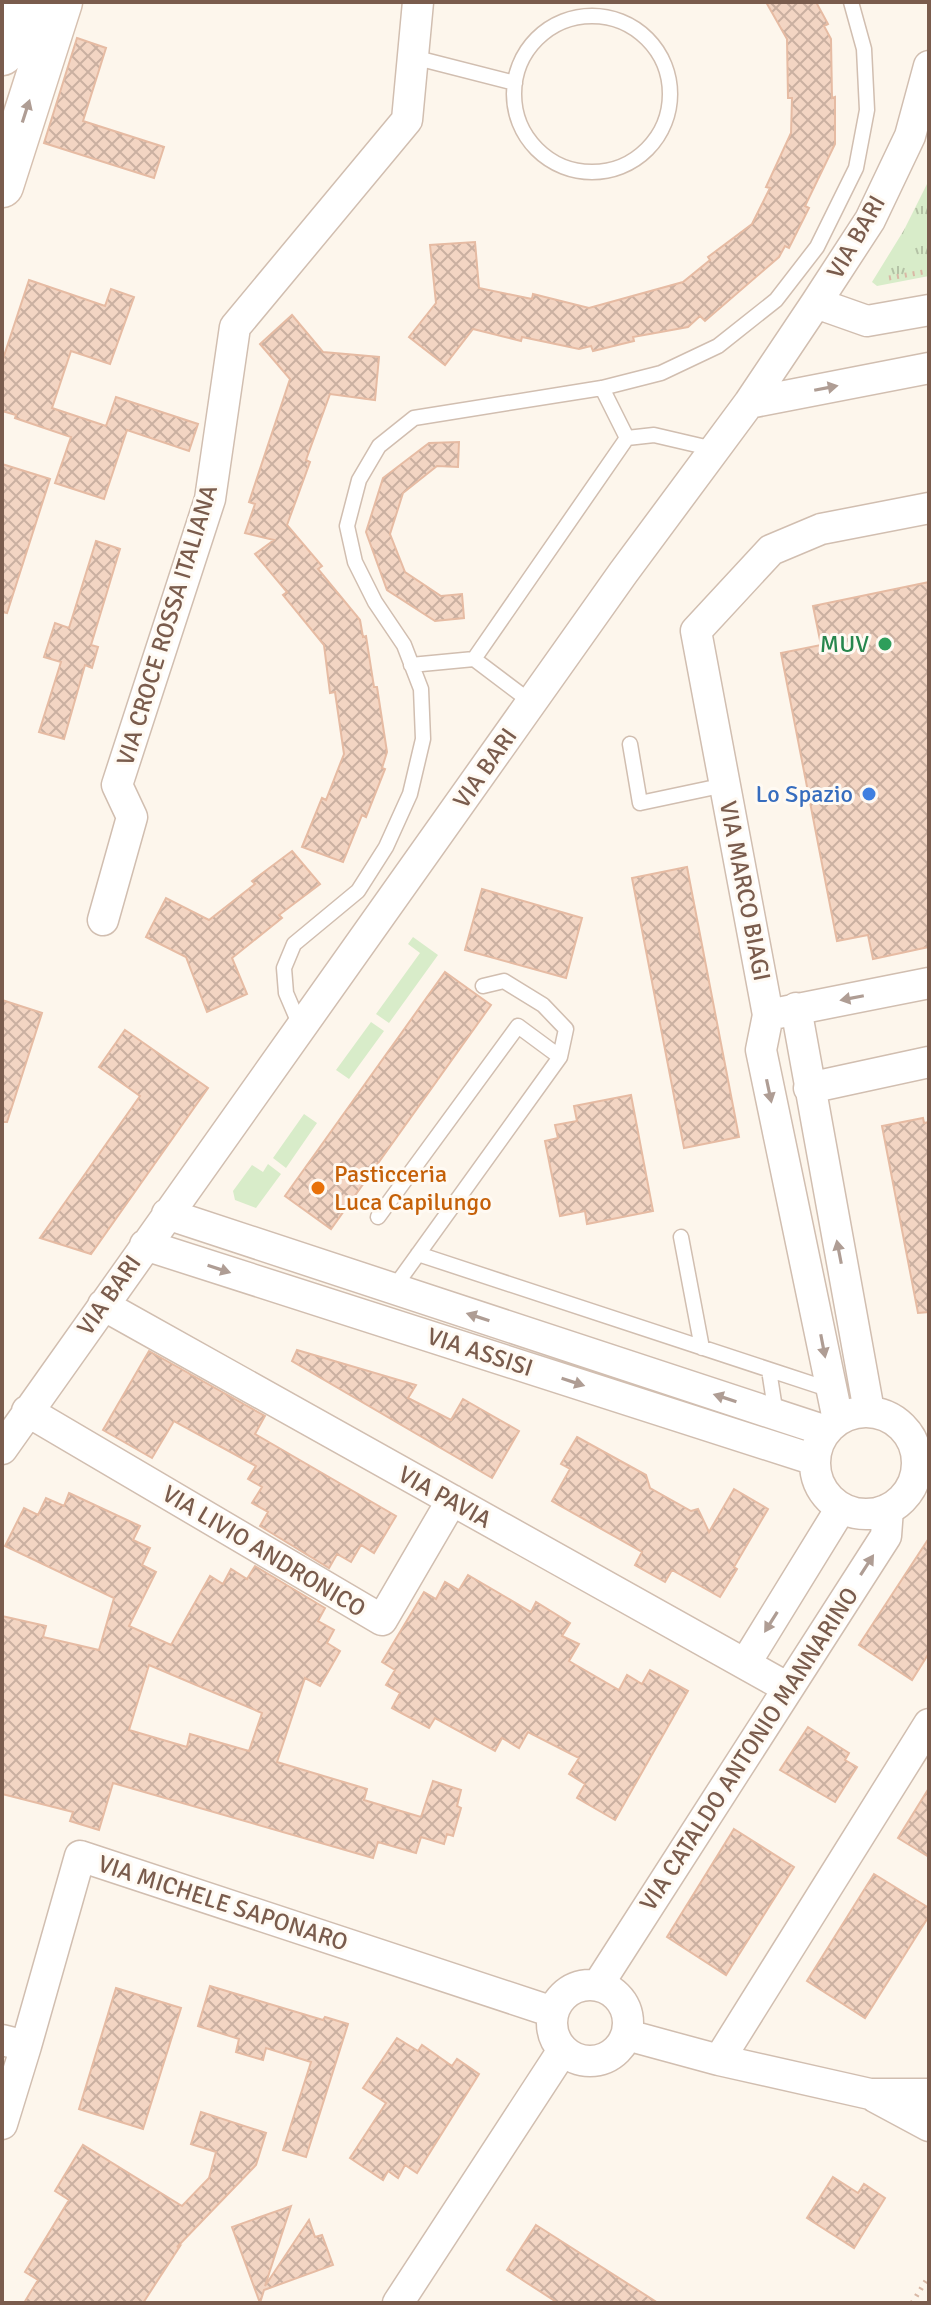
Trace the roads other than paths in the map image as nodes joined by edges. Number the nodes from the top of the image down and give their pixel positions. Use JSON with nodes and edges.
{"nodes":[{"id":1,"x":18,"y":2,"type":"edge"},
{"id":2,"x":61,"y":2,"type":"edge"},
{"id":3,"x":418,"y":2,"type":"edge"},
{"id":4,"x":851,"y":2,"type":"edge"},
{"id":5,"x":2,"y":54,"type":"edge"},
{"id":6,"x":413,"y":57,"type":"junction"},
{"id":7,"x":929,"y":66,"type":"edge"},
{"id":8,"x":515,"y":83,"type":"junction"},
{"id":9,"x":2,"y":186,"type":"edge"},
{"id":10,"x":816,"y":303,"type":"junction"},
{"id":11,"x":929,"y":310,"type":"edge"},
{"id":12,"x":929,"y":368,"type":"edge"},
{"id":13,"x":602,"y":388,"type":"junction"},
{"id":14,"x":749,"y":403,"type":"junction"},
{"id":15,"x":627,"y":438,"type":"junction"},
{"id":16,"x":714,"y":449,"type":"junction"},
{"id":17,"x":929,"y":508,"type":"edge"},
{"id":18,"x":474,"y":659,"type":"junction"},
{"id":19,"x":411,"y":665,"type":"junction"},
{"id":20,"x":531,"y":702,"type":"junction"},
{"id":21,"x":630,"y":744,"type":"dead end"},
{"id":22,"x":725,"y":785,"type":"junction"},
{"id":23,"x":103,"y":920,"type":"dead end"},
{"id":24,"x":929,"y":983,"type":"edge"},
{"id":25,"x":483,"y":986,"type":"dead end"},
{"id":26,"x":782,"y":1012,"type":"junction"},
{"id":27,"x":302,"y":1028,"type":"junction"},
{"id":28,"x":560,"y":1057,"type":"junction"},
{"id":29,"x":929,"y":1062,"type":"edge"},
{"id":30,"x":809,"y":1088,"type":"junction"},
{"id":31,"x":167,"y":1214,"type":"junction"},
{"id":32,"x":378,"y":1217,"type":"dead end"},
{"id":33,"x":681,"y":1237,"type":"dead end"},
{"id":34,"x":145,"y":1245,"type":"junction"},
{"id":35,"x":418,"y":1254,"type":"junction"},
{"id":36,"x":393,"y":1289,"type":"junction"},
{"id":37,"x":103,"y":1305,"type":"junction"},
{"id":38,"x":702,"y":1348,"type":"junction"},
{"id":39,"x":769,"y":1370,"type":"junction"},
{"id":40,"x":831,"y":1390,"type":"junction"},
{"id":41,"x":27,"y":1411,"type":"junction"},
{"id":42,"x":869,"y":1411,"type":"junction"},
{"id":43,"x":776,"y":1415,"type":"junction"},
{"id":44,"x":832,"y":1426,"type":"junction"},
{"id":45,"x":2,"y":1449,"type":"edge"},
{"id":46,"x":815,"y":1460,"type":"junction"},
{"id":47,"x":923,"y":1468,"type":"edge"},
{"id":48,"x":452,"y":1500,"type":"junction"},
{"id":49,"x":841,"y":1508,"type":"junction"},
{"id":50,"x":888,"y":1509,"type":"junction"},
{"id":51,"x":745,"y":1664,"type":"junction"},
{"id":52,"x":788,"y":1688,"type":"junction"},
{"id":53,"x":929,"y":1724,"type":"edge"},
{"id":54,"x":598,"y":1985,"type":"junction"},
{"id":55,"x":553,"y":2012,"type":"junction"},
{"id":56,"x":627,"y":2035,"type":"junction"},
{"id":57,"x":14,"y":2043,"type":"edge"},
{"id":58,"x":563,"y":2050,"type":"junction"},
{"id":59,"x":719,"y":2060,"type":"junction"},
{"id":60,"x":870,"y":2094,"type":"junction"},
{"id":61,"x":929,"y":2094,"type":"edge"},
{"id":62,"x":2,"y":2124,"type":"edge"},
{"id":63,"x":929,"y":2126,"type":"edge"},
{"id":64,"x":398,"y":2303,"type":"edge"}],
"edges":[{"from":1,"to":5,"type":"main road"},
{"from":9,"to":2,"type":"main road","one_way":true},
{"from":3,"to":6,"type":"street","name":"VIA CROCE ROSSA ITALIANA"},
{"from":4,"to":13,"type":"lane"},
{"from":6,"to":8,"type":"lane"},
{"from":6,"to":23,"type":"street","name":"VIA CROCE ROSSA ITALIANA"},
{"from":7,"to":10,"type":"street","name":"VIA BARI"},
{"from":8,"to":8,"type":"lane"},
{"from":10,"to":11,"type":"street"},
{"from":10,"to":14,"type":"street","name":"VIA BARI"},
{"from":14,"to":12,"type":"street","one_way":true},
{"from":13,"to":15,"type":"lane"},
{"from":13,"to":19,"type":"lane"},
{"from":14,"to":16,"type":"street","name":"VIA BARI"},
{"from":15,"to":16,"type":"lane"},
{"from":15,"to":18,"type":"lane"},
{"from":16,"to":20,"type":"street","name":"VIA BARI"},
{"from":17,"to":22,"type":"street","name":"VIA MARCO BIAGI"},
{"from":18,"to":19,"type":"lane"},
{"from":18,"to":20,"type":"lane"},
{"from":19,"to":27,"type":"lane"},
{"from":20,"to":27,"type":"street","name":"VIA BARI"},
{"from":21,"to":22,"type":"lane"},
{"from":22,"to":26,"type":"street","name":"VIA MARCO BIAGI"},
{"from":24,"to":26,"type":"street","one_way":true},
{"from":25,"to":28,"type":"lane"},
{"from":26,"to":30,"type":"street","name":"VIA MARCO BIAGI"},
{"from":26,"to":40,"type":"street","name":"VIA MARCO BIAGI","one_way":true},
{"from":27,"to":31,"type":"street","name":"VIA BARI"},
{"from":28,"to":32,"type":"lane"},
{"from":28,"to":35,"type":"lane"},
{"from":29,"to":30,"type":"street"},
{"from":42,"to":30,"type":"street","name":"VIA MARCO BIAGI","one_way":true},
{"from":31,"to":34,"type":"street","name":"VIA BARI"},
{"from":31,"to":36,"type":"street","name":"VIA ASSISI"},
{"from":33,"to":38,"type":"lane"},
{"from":34,"to":37,"type":"street","name":"VIA BARI"},
{"from":34,"to":46,"type":"street","name":"VIA ASSISI","one_way":true},
{"from":35,"to":36,"type":"lane"},
{"from":35,"to":38,"type":"lane"},
{"from":43,"to":36,"type":"street","name":"VIA ASSISI","one_way":true},
{"from":37,"to":41,"type":"street","name":"VIA BARI"},
{"from":37,"to":48,"type":"street","name":"VIA PAVIA"},
{"from":38,"to":39,"type":"lane"},
{"from":39,"to":40,"type":"lane"},
{"from":39,"to":43,"type":"lane"},
{"from":40,"to":44,"type":"street","name":"VIA MARCO BIAGI"},
{"from":41,"to":45,"type":"street","name":"VIA BARI"},
{"from":41,"to":48,"type":"street","name":"VIA LIVIO ANDRONICO"},
{"from":42,"to":44,"type":"street"},
{"from":42,"to":47,"type":"street"},
{"from":43,"to":44,"type":"street","name":"VIA ASSISI"},
{"from":44,"to":46,"type":"street"},
{"from":46,"to":49,"type":"street"},
{"from":47,"to":50,"type":"street"},
{"from":48,"to":51,"type":"street","name":"VIA PAVIA"},
{"from":49,"to":50,"type":"street"},
{"from":49,"to":51,"type":"street","one_way":true},
{"from":52,"to":50,"type":"street","name":"VIA CATALDO ANTONIO MANNARINO","one_way":true},
{"from":51,"to":52,"type":"street","name":"VIA PAVIA"},
{"from":52,"to":54,"type":"street","name":"VIA CATALDO ANTONIO MANNARINO"},
{"from":53,"to":59,"type":"street"},
{"from":54,"to":55,"type":"street"},
{"from":54,"to":56,"type":"street"},
{"from":55,"to":57,"type":"street","name":"VIA MICHELE SAPONARO"},
{"from":55,"to":58,"type":"street"},
{"from":56,"to":58,"type":"street"},
{"from":56,"to":59,"type":"street"},
{"from":57,"to":62,"type":"street","name":"VIA MICHELE SAPONARO"},
{"from":58,"to":64,"type":"street"},
{"from":59,"to":60,"type":"street"},
{"from":60,"to":61,"type":"street"},
{"from":60,"to":63,"type":"street"}]}
